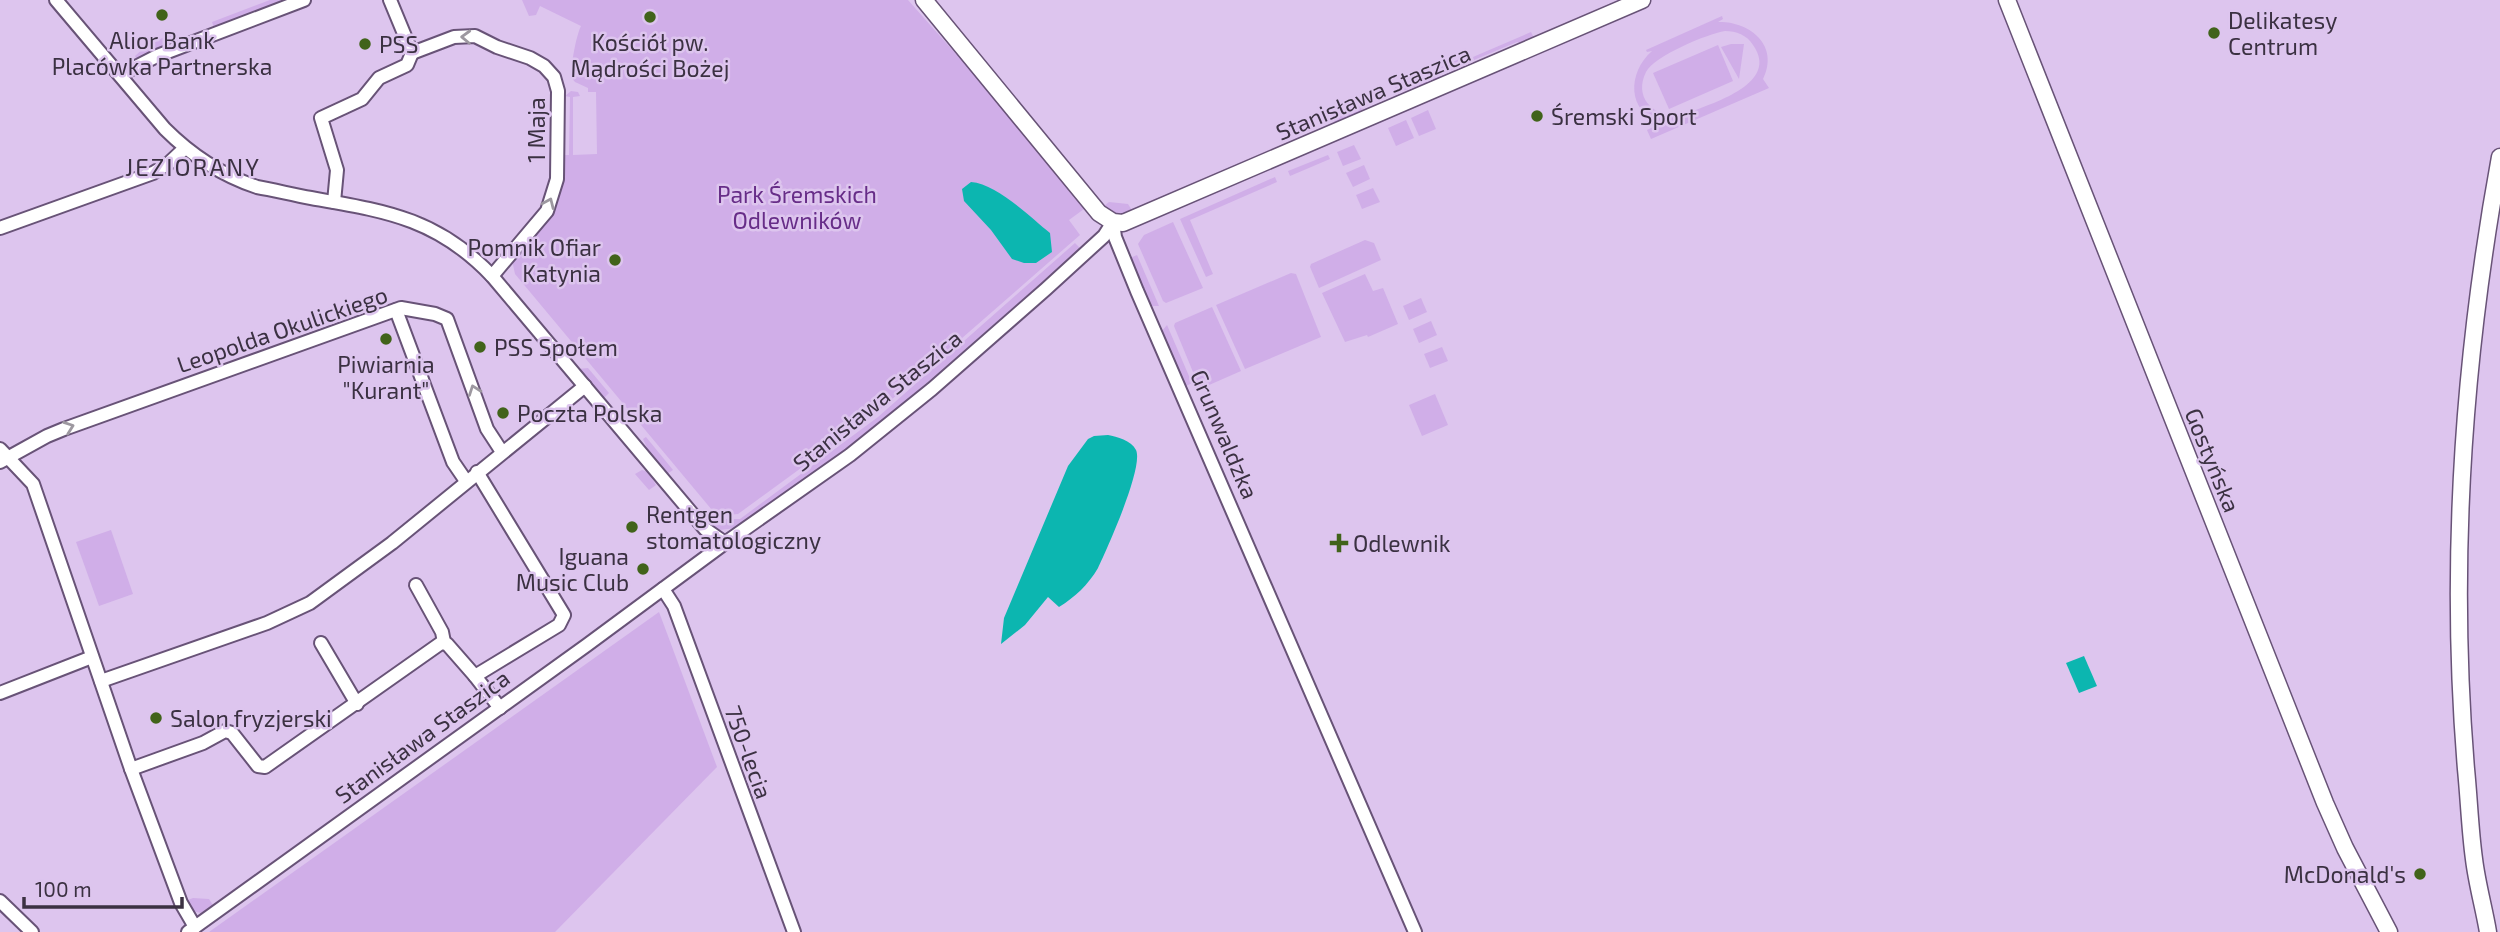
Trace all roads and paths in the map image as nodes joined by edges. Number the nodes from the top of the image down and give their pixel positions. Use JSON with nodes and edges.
{"nodes":[{"id":1,"x":56,"y":0,"type":"edge"},
{"id":2,"x":304,"y":0,"type":"edge"},
{"id":3,"x":390,"y":0,"type":"edge"},
{"id":4,"x":924,"y":0,"type":"edge"},
{"id":5,"x":1642,"y":0,"type":"edge"},
{"id":6,"x":2007,"y":0,"type":"edge"},
{"id":7,"x":412,"y":53,"type":"junction"},
{"id":8,"x":120,"y":75,"type":"junction"},
{"id":9,"x":185,"y":148,"type":"junction"},
{"id":10,"x":2500,"y":157,"type":"edge"},
{"id":11,"x":334,"y":202,"type":"junction"},
{"id":12,"x":1113,"y":222,"type":"junction"},
{"id":13,"x":0,"y":228,"type":"edge"},
{"id":14,"x":492,"y":276,"type":"junction"},
{"id":15,"x":396,"y":310,"type":"junction"},
{"id":16,"x":584,"y":386,"type":"junction"},
{"id":17,"x":502,"y":452,"type":"junction"},
{"id":18,"x":3,"y":456,"type":"edge"},
{"id":19,"x":472,"y":476,"type":"junction"},
{"id":20,"x":725,"y":542,"type":"junction"},
{"id":21,"x":416,"y":585,"type":"dead end"},
{"id":22,"x":663,"y":589,"type":"junction"},
{"id":23,"x":444,"y":642,"type":"junction"},
{"id":24,"x":321,"y":643,"type":"dead end"},
{"id":25,"x":92,"y":657,"type":"junction"},
{"id":26,"x":475,"y":676,"type":"junction"},
{"id":27,"x":101,"y":681,"type":"junction"},
{"id":28,"x":0,"y":693,"type":"edge"},
{"id":29,"x":357,"y":704,"type":"junction"},
{"id":30,"x":500,"y":708,"type":"junction"},
{"id":31,"x":131,"y":769,"type":"junction"},
{"id":32,"x":0,"y":901,"type":"edge"},
{"id":33,"x":192,"y":930,"type":"edge"},
{"id":34,"x":32,"y":932,"type":"edge"},
{"id":35,"x":794,"y":932,"type":"edge"},
{"id":36,"x":1415,"y":932,"type":"edge"},
{"id":37,"x":2389,"y":932,"type":"edge"},
{"id":38,"x":2488,"y":932,"type":"edge"}],
"edges":[{"from":1,"to":8,"type":"street"},
{"from":2,"to":8,"type":"street"},
{"from":3,"to":7,"type":"street"},
{"from":4,"to":12,"type":"main road"},
{"from":5,"to":12,"type":"main road","name":"Stanisława Staszica"},
{"from":6,"to":37,"type":"main road","name":"Gostyńska"},
{"from":7,"to":11,"type":"street","name":"1 Maja"},
{"from":14,"to":7,"type":"street","name":"1 Maja","one_way":true},
{"from":8,"to":9,"type":"street"},
{"from":9,"to":11,"type":"street"},
{"from":9,"to":13,"type":"street"},
{"from":10,"to":38,"type":"main road"},
{"from":11,"to":14,"type":"street"},
{"from":12,"to":20,"type":"street","name":"Stanisława Staszica"},
{"from":12,"to":36,"type":"street","name":"Grunwaldzka"},
{"from":14,"to":16,"type":"street"},
{"from":17,"to":15,"type":"street","name":"Leopolda Okulickiego","one_way":true},
{"from":18,"to":15,"type":"street","name":"Leopolda Okulickiego","one_way":true},
{"from":15,"to":19,"type":"street"},
{"from":16,"to":17,"type":"street"},
{"from":16,"to":20,"type":"street"},
{"from":17,"to":19,"type":"street"},
{"from":18,"to":25,"type":"street"},
{"from":19,"to":26,"type":"street"},
{"from":19,"to":27,"type":"street"},
{"from":20,"to":22,"type":"street","name":"Stanisława Staszica"},
{"from":21,"to":23,"type":"street"},
{"from":22,"to":30,"type":"street","name":"Stanisława Staszica"},
{"from":22,"to":35,"type":"street","name":"750-lecia"},
{"from":23,"to":26,"type":"street"},
{"from":23,"to":29,"type":"street"},
{"from":24,"to":29,"type":"street"},
{"from":25,"to":27,"type":"street"},
{"from":25,"to":28,"type":"street"},
{"from":26,"to":30,"type":"street"},
{"from":27,"to":31,"type":"street"},
{"from":29,"to":31,"type":"street"},
{"from":30,"to":33,"type":"street","name":"Stanisława Staszica"},
{"from":31,"to":33,"type":"street"},
{"from":32,"to":34,"type":"street"}]}
